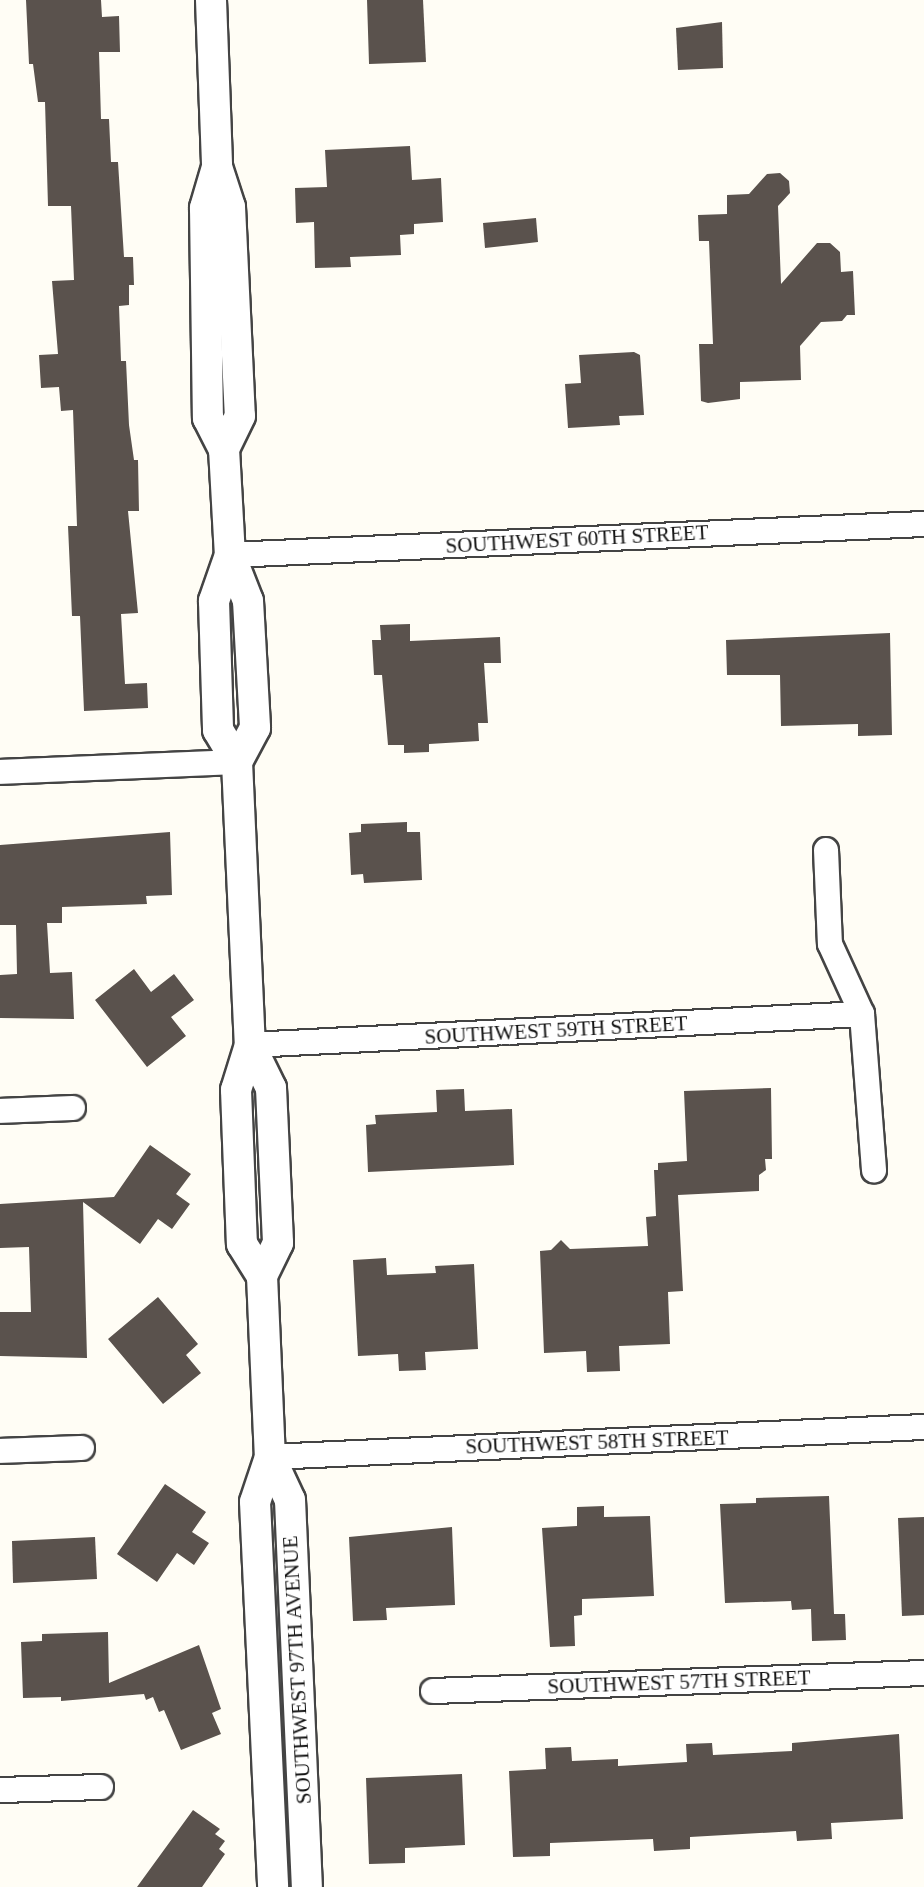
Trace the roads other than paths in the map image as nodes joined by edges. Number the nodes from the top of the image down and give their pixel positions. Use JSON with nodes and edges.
{"nodes":[{"id":1,"x":211,"y":0,"type":"edge"},
{"id":2,"x":924,"y":524,"type":"edge"},
{"id":3,"x":230,"y":555,"type":"junction"},
{"id":4,"x":237,"y":762,"type":"junction"},
{"id":5,"x":0,"y":772,"type":"edge"},
{"id":6,"x":826,"y":850,"type":"dead end"},
{"id":7,"x":862,"y":1014,"type":"junction"},
{"id":8,"x":250,"y":1045,"type":"junction"},
{"id":9,"x":73,"y":1108,"type":"dead end"},
{"id":10,"x":0,"y":1111,"type":"edge"},
{"id":11,"x":874,"y":1170,"type":"dead end"},
{"id":12,"x":924,"y":1427,"type":"edge"},
{"id":13,"x":82,"y":1448,"type":"dead end"},
{"id":14,"x":0,"y":1451,"type":"edge"},
{"id":15,"x":270,"y":1457,"type":"junction"},
{"id":16,"x":924,"y":1673,"type":"edge"},
{"id":17,"x":433,"y":1691,"type":"dead end"},
{"id":18,"x":101,"y":1787,"type":"dead end"},
{"id":19,"x":0,"y":1790,"type":"edge"},
{"id":20,"x":273,"y":1887,"type":"edge"},
{"id":21,"x":307,"y":1887,"type":"edge"}],
"edges":[{"from":1,"to":3,"type":"street"},
{"from":2,"to":3,"type":"street","name":"SOUTHWEST 60TH STREET"},
{"from":3,"to":4,"type":"street"},
{"from":4,"to":5,"type":"street"},
{"from":4,"to":8,"type":"street","name":"SOUTHWEST 97TH AVENUE"},
{"from":6,"to":7,"type":"street"},
{"from":7,"to":8,"type":"street","name":"SOUTHWEST 59TH STREET"},
{"from":7,"to":11,"type":"street"},
{"from":8,"to":15,"type":"street","name":"SOUTHWEST 97TH AVENUE"},
{"from":9,"to":10,"type":"street"},
{"from":12,"to":15,"type":"street","name":"SOUTHWEST 58TH STREET"},
{"from":13,"to":14,"type":"street"},
{"from":15,"to":20,"type":"street","name":"SOUTHWEST 97TH AVENUE"},
{"from":15,"to":21,"type":"street","name":"SOUTHWEST 97TH AVENUE"},
{"from":16,"to":17,"type":"street","name":"SOUTHWEST 57TH STREET"},
{"from":18,"to":19,"type":"street"}]}
